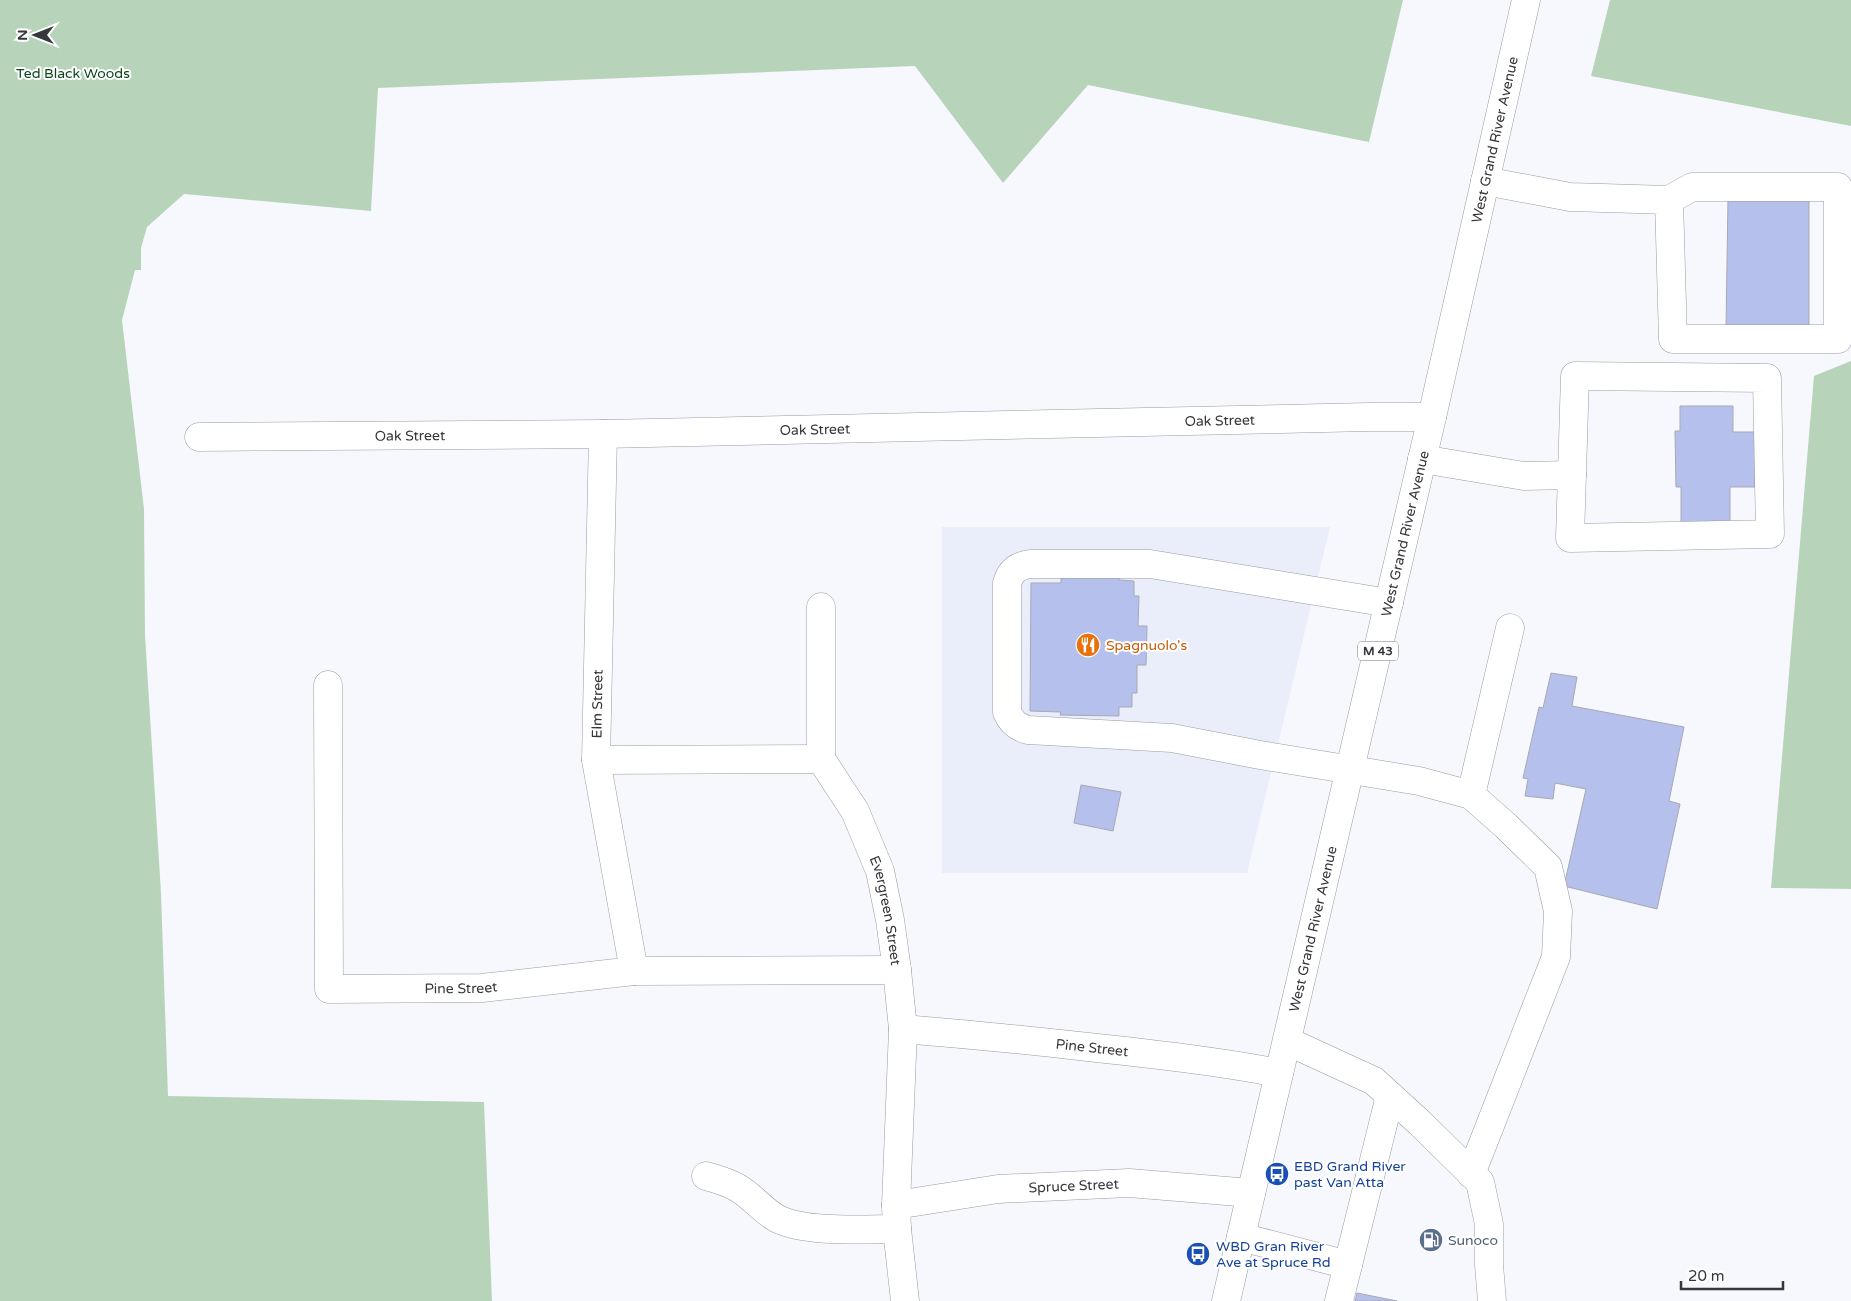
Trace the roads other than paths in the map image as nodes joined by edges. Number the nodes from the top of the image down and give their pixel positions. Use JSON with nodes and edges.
{"nodes":[{"id":1,"x":1526,"y":0,"type":"edge"},
{"id":2,"x":1485,"y":182,"type":"junction"},
{"id":3,"x":1669,"y":200,"type":"junction"},
{"id":4,"x":1432,"y":418,"type":"junction"},
{"id":5,"x":603,"y":434,"type":"junction"},
{"id":6,"x":199,"y":437,"type":"dead end"},
{"id":7,"x":1422,"y":459,"type":"junction"},
{"id":8,"x":1572,"y":475,"type":"junction"},
{"id":9,"x":1389,"y":603,"type":"junction"},
{"id":10,"x":822,"y":607,"type":"dead end"},
{"id":11,"x":1510,"y":628,"type":"dead end"},
{"id":12,"x":328,"y":685,"type":"dead end"},
{"id":13,"x":822,"y":758,"type":"junction"},
{"id":14,"x":596,"y":760,"type":"junction"},
{"id":15,"x":1350,"y":770,"type":"junction"},
{"id":16,"x":1471,"y":795,"type":"junction"},
{"id":17,"x":897,"y":970,"type":"junction"},
{"id":18,"x":634,"y":971,"type":"junction"},
{"id":19,"x":903,"y":1029,"type":"junction"},
{"id":20,"x":1287,"y":1041,"type":"junction"},
{"id":21,"x":1279,"y":1073,"type":"junction"},
{"id":22,"x":1390,"y":1096,"type":"junction"},
{"id":23,"x":1471,"y":1174,"type":"junction"},
{"id":24,"x":706,"y":1176,"type":"dead end"},
{"id":25,"x":1251,"y":1193,"type":"junction"},
{"id":26,"x":897,"y":1217,"type":"junction"},
{"id":27,"x":1241,"y":1237,"type":"junction"},
{"id":28,"x":1348,"y":1265,"type":"junction"},
{"id":29,"x":906,"y":1301,"type":"edge"},
{"id":30,"x":1226,"y":1301,"type":"edge"},
{"id":31,"x":1339,"y":1301,"type":"edge"},
{"id":32,"x":1492,"y":1301,"type":"edge"}],
"edges":[{"from":1,"to":2,"type":"street","name":"West Grand River Avenue","number":"M 43"},
{"from":2,"to":3,"type":"street"},
{"from":2,"to":4,"type":"street","name":"West Grand River Avenue","number":"M 43"},
{"from":3,"to":3,"type":"street"},
{"from":4,"to":5,"type":"street","name":"Oak Street"},
{"from":4,"to":7,"type":"street","name":"West Grand River Avenue","number":"M 43"},
{"from":5,"to":6,"type":"street","name":"Oak Street"},
{"from":5,"to":14,"type":"street","name":"Elm Street"},
{"from":7,"to":8,"type":"street"},
{"from":7,"to":9,"type":"street","name":"West Grand River Avenue","number":"M 43"},
{"from":8,"to":8,"type":"street"},
{"from":9,"to":15,"type":"street","name":"West Grand River Avenue","number":"M 43"},
{"from":9,"to":15,"type":"street"},
{"from":10,"to":13,"type":"street"},
{"from":11,"to":16,"type":"street"},
{"from":12,"to":18,"type":"street","name":"Pine Street"},
{"from":13,"to":14,"type":"street"},
{"from":13,"to":17,"type":"street","name":"Evergreen Street"},
{"from":14,"to":18,"type":"street","name":"Elm Street"},
{"from":15,"to":16,"type":"street"},
{"from":15,"to":20,"type":"street","name":"West Grand River Avenue","number":"M 43"},
{"from":16,"to":23,"type":"street"},
{"from":17,"to":18,"type":"street","name":"Pine Street"},
{"from":17,"to":19,"type":"street","name":"Evergreen Street"},
{"from":19,"to":21,"type":"street","name":"Pine Street"},
{"from":19,"to":26,"type":"street","name":"Evergreen Street"},
{"from":20,"to":21,"type":"street","name":"West Grand River Avenue","number":"M 43"},
{"from":20,"to":22,"type":"street"},
{"from":21,"to":25,"type":"street","name":"West Grand River Avenue","number":"M 43"},
{"from":22,"to":23,"type":"street"},
{"from":22,"to":28,"type":"street"},
{"from":23,"to":32,"type":"street"},
{"from":24,"to":26,"type":"street","name":"Spruce Street"},
{"from":25,"to":26,"type":"street","name":"Spruce Street"},
{"from":25,"to":27,"type":"street","name":"West Grand River Avenue","number":"M 43"},
{"from":26,"to":29,"type":"street","name":"Evergreen Street"},
{"from":27,"to":28,"type":"street"},
{"from":27,"to":30,"type":"street","name":"West Grand River Avenue","number":"M 43"},
{"from":28,"to":31,"type":"street"}]}
